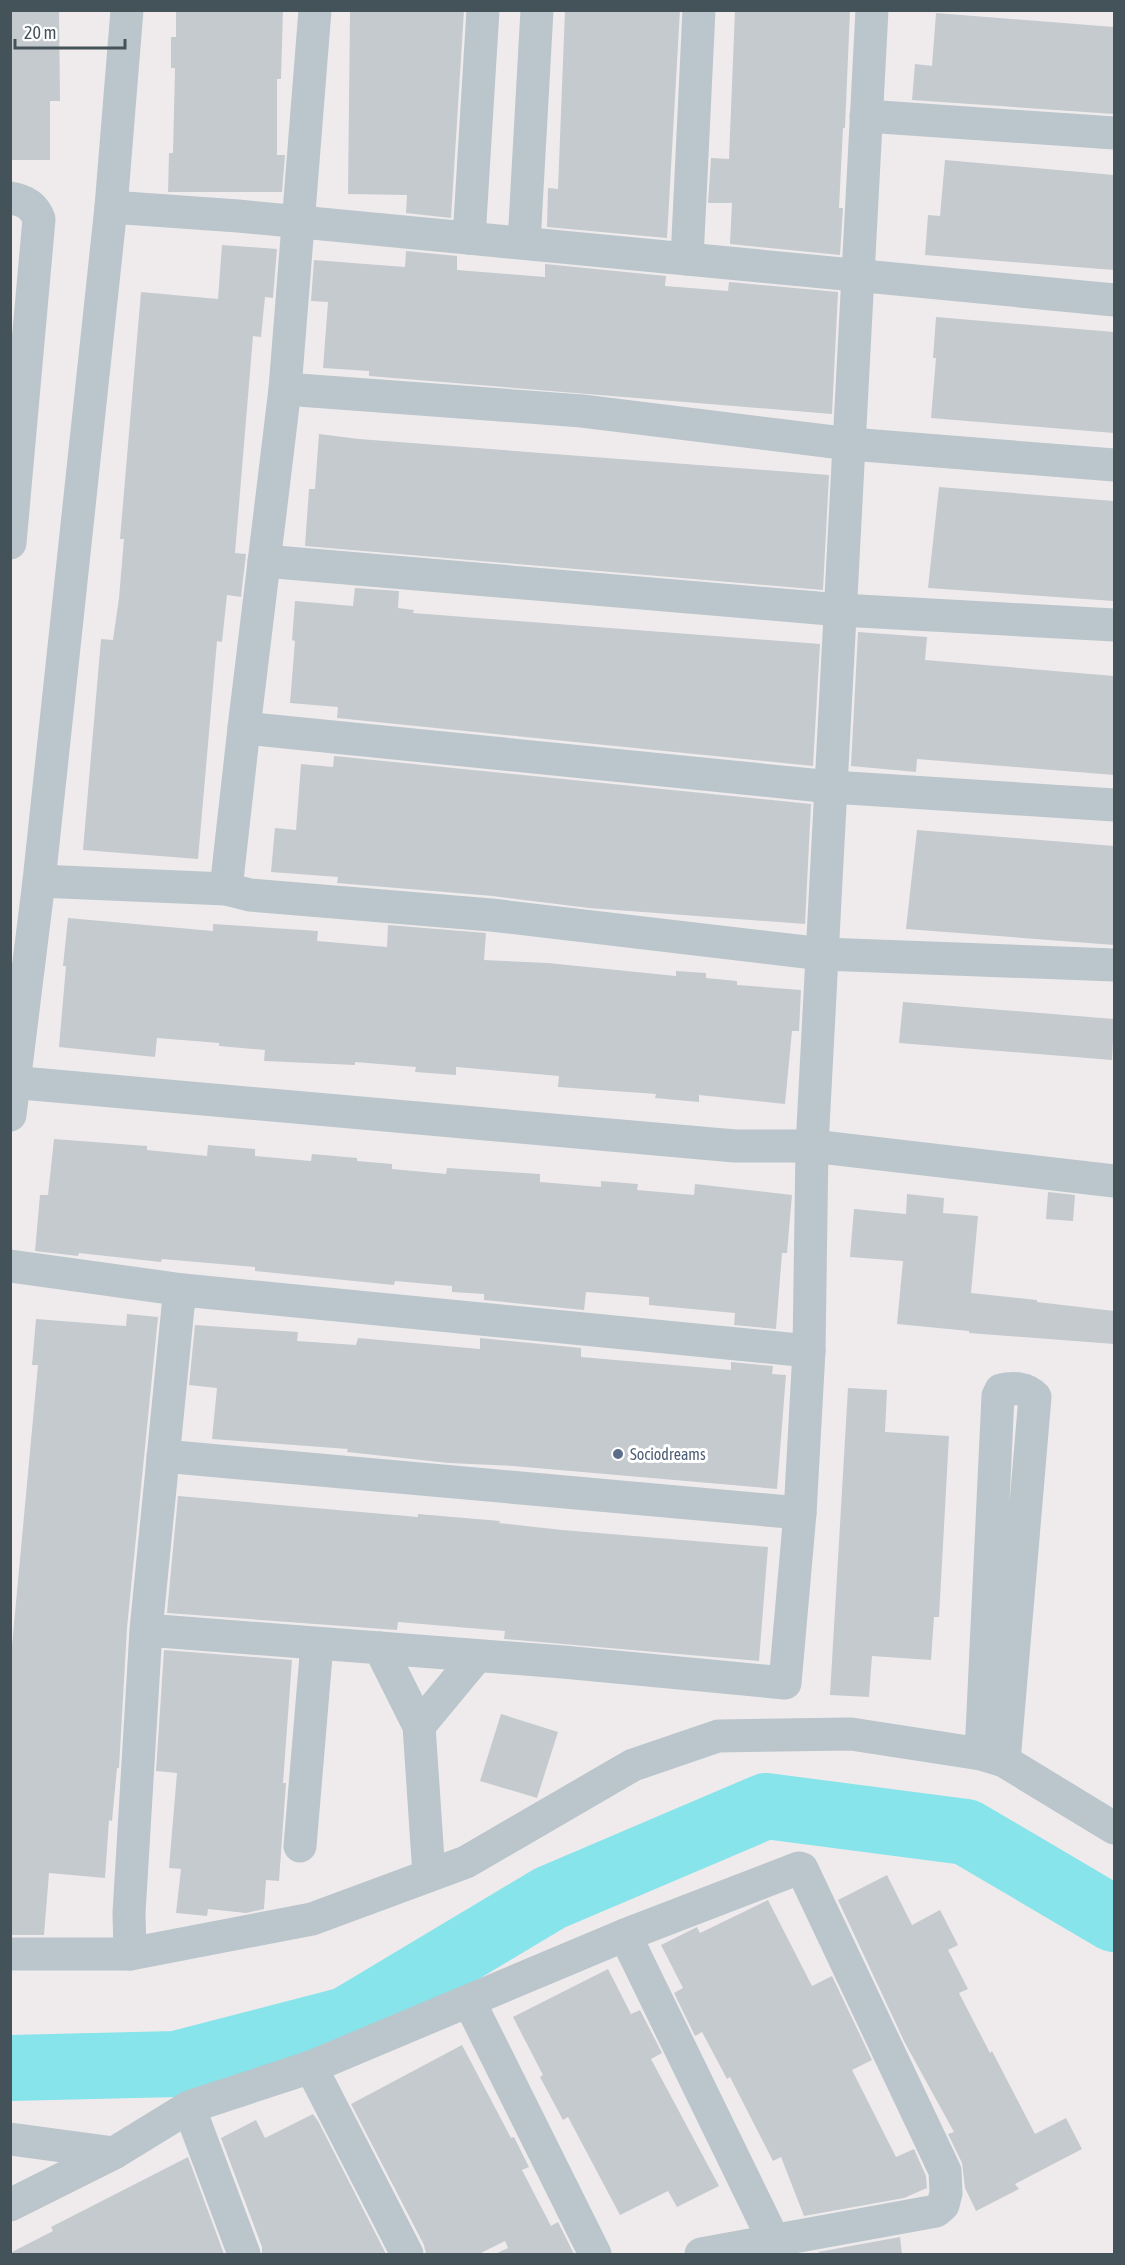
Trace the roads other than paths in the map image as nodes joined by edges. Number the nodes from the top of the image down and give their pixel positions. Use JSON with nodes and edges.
{"nodes":[{"id":1,"x":127,"y":10,"type":"edge"},
{"id":2,"x":315,"y":10,"type":"edge"},
{"id":3,"x":483,"y":10,"type":"edge"},
{"id":4,"x":537,"y":10,"type":"edge"},
{"id":5,"x":699,"y":10,"type":"edge"},
{"id":6,"x":872,"y":10,"type":"edge"},
{"id":7,"x":866,"y":116,"type":"junction"},
{"id":8,"x":1114,"y":133,"type":"edge"},
{"id":9,"x":10,"y":198,"type":"edge"},
{"id":10,"x":111,"y":207,"type":"junction"},
{"id":11,"x":297,"y":222,"type":"junction"},
{"id":12,"x":469,"y":238,"type":"junction"},
{"id":13,"x":524,"y":243,"type":"junction"},
{"id":14,"x":687,"y":259,"type":"junction"},
{"id":15,"x":858,"y":275,"type":"junction"},
{"id":16,"x":1114,"y":300,"type":"edge"},
{"id":17,"x":285,"y":388,"type":"junction"},
{"id":18,"x":850,"y":444,"type":"junction"},
{"id":19,"x":1114,"y":465,"type":"edge"},
{"id":20,"x":10,"y":543,"type":"edge"},
{"id":21,"x":264,"y":561,"type":"junction"},
{"id":22,"x":841,"y":610,"type":"junction"},
{"id":23,"x":1114,"y":625,"type":"edge"},
{"id":24,"x":244,"y":728,"type":"junction"},
{"id":25,"x":832,"y":787,"type":"junction"},
{"id":26,"x":1114,"y":805,"type":"edge"},
{"id":27,"x":39,"y":881,"type":"junction"},
{"id":28,"x":226,"y":889,"type":"junction"},
{"id":29,"x":822,"y":954,"type":"junction"},
{"id":30,"x":1114,"y":965,"type":"edge"},
{"id":31,"x":12,"y":1082,"type":"edge"},
{"id":32,"x":10,"y":1115,"type":"edge"},
{"id":33,"x":812,"y":1146,"type":"junction"},
{"id":34,"x":1114,"y":1181,"type":"edge"},
{"id":35,"x":10,"y":1266,"type":"edge"},
{"id":36,"x":183,"y":1290,"type":"junction"},
{"id":37,"x":809,"y":1351,"type":"junction"},
{"id":38,"x":163,"y":1456,"type":"junction"},
{"id":39,"x":800,"y":1513,"type":"junction"},
{"id":40,"x":146,"y":1630,"type":"junction"},
{"id":41,"x":317,"y":1644,"type":"junction"},
{"id":42,"x":380,"y":1648,"type":"junction"},
{"id":43,"x":477,"y":1656,"type":"junction"},
{"id":44,"x":420,"y":1726,"type":"junction"},
{"id":45,"x":993,"y":1758,"type":"junction"},
{"id":46,"x":1114,"y":1828,"type":"edge"},
{"id":47,"x":300,"y":1846,"type":"dead end"},
{"id":48,"x":429,"y":1875,"type":"junction"},
{"id":49,"x":625,"y":1935,"type":"junction"},
{"id":50,"x":10,"y":1954,"type":"edge"},
{"id":51,"x":130,"y":1954,"type":"junction"},
{"id":52,"x":469,"y":2001,"type":"junction"},
{"id":53,"x":311,"y":2067,"type":"junction"},
{"id":54,"x":189,"y":2108,"type":"junction"},
{"id":55,"x":10,"y":2139,"type":"edge"},
{"id":56,"x":114,"y":2153,"type":"junction"},
{"id":57,"x":10,"y":2205,"type":"edge"},
{"id":58,"x":776,"y":2248,"type":"edge"},
{"id":59,"x":244,"y":2254,"type":"edge"},
{"id":60,"x":407,"y":2254,"type":"edge"},
{"id":61,"x":596,"y":2254,"type":"edge"},
{"id":62,"x":700,"y":2254,"type":"edge"}],
"edges":[{"from":1,"to":10,"type":"street"},
{"from":2,"to":11,"type":"street"},
{"from":3,"to":12,"type":"street"},
{"from":4,"to":13,"type":"street"},
{"from":5,"to":14,"type":"street"},
{"from":6,"to":7,"type":"street"},
{"from":7,"to":8,"type":"street"},
{"from":7,"to":15,"type":"street"},
{"from":9,"to":20,"type":"street"},
{"from":10,"to":11,"type":"street"},
{"from":10,"to":27,"type":"street"},
{"from":11,"to":12,"type":"street"},
{"from":11,"to":17,"type":"street"},
{"from":12,"to":13,"type":"street"},
{"from":13,"to":14,"type":"street"},
{"from":14,"to":15,"type":"street"},
{"from":15,"to":16,"type":"street"},
{"from":15,"to":18,"type":"street"},
{"from":17,"to":18,"type":"street"},
{"from":17,"to":21,"type":"street"},
{"from":18,"to":19,"type":"street"},
{"from":18,"to":22,"type":"street"},
{"from":21,"to":22,"type":"street"},
{"from":21,"to":24,"type":"street"},
{"from":22,"to":23,"type":"street"},
{"from":22,"to":25,"type":"street"},
{"from":24,"to":25,"type":"street"},
{"from":24,"to":28,"type":"street"},
{"from":25,"to":26,"type":"street"},
{"from":25,"to":29,"type":"street"},
{"from":27,"to":28,"type":"street"},
{"from":27,"to":31,"type":"street"},
{"from":28,"to":29,"type":"street"},
{"from":29,"to":30,"type":"street"},
{"from":29,"to":33,"type":"street"},
{"from":31,"to":32,"type":"street"},
{"from":31,"to":33,"type":"street"},
{"from":33,"to":34,"type":"street"},
{"from":33,"to":37,"type":"street"},
{"from":35,"to":36,"type":"street"},
{"from":36,"to":37,"type":"street"},
{"from":36,"to":38,"type":"street"},
{"from":37,"to":39,"type":"street"},
{"from":38,"to":39,"type":"street"},
{"from":38,"to":40,"type":"street"},
{"from":39,"to":43,"type":"street"},
{"from":40,"to":41,"type":"street"},
{"from":40,"to":51,"type":"street"},
{"from":41,"to":42,"type":"street"},
{"from":41,"to":47,"type":"street"},
{"from":42,"to":43,"type":"street"},
{"from":42,"to":44,"type":"street"},
{"from":43,"to":44,"type":"street"},
{"from":44,"to":48,"type":"street"},
{"from":45,"to":45,"type":"street"},
{"from":45,"to":46,"type":"street"},
{"from":45,"to":48,"type":"street"},
{"from":48,"to":51,"type":"street"},
{"from":49,"to":52,"type":"street"},
{"from":49,"to":58,"type":"street"},
{"from":49,"to":58,"type":"street"},
{"from":50,"to":51,"type":"street"},
{"from":52,"to":53,"type":"street"},
{"from":52,"to":61,"type":"street"},
{"from":53,"to":54,"type":"street"},
{"from":53,"to":60,"type":"street"},
{"from":54,"to":56,"type":"street"},
{"from":54,"to":59,"type":"street"},
{"from":55,"to":56,"type":"street"},
{"from":56,"to":57,"type":"street"},
{"from":58,"to":62,"type":"street"}]}
